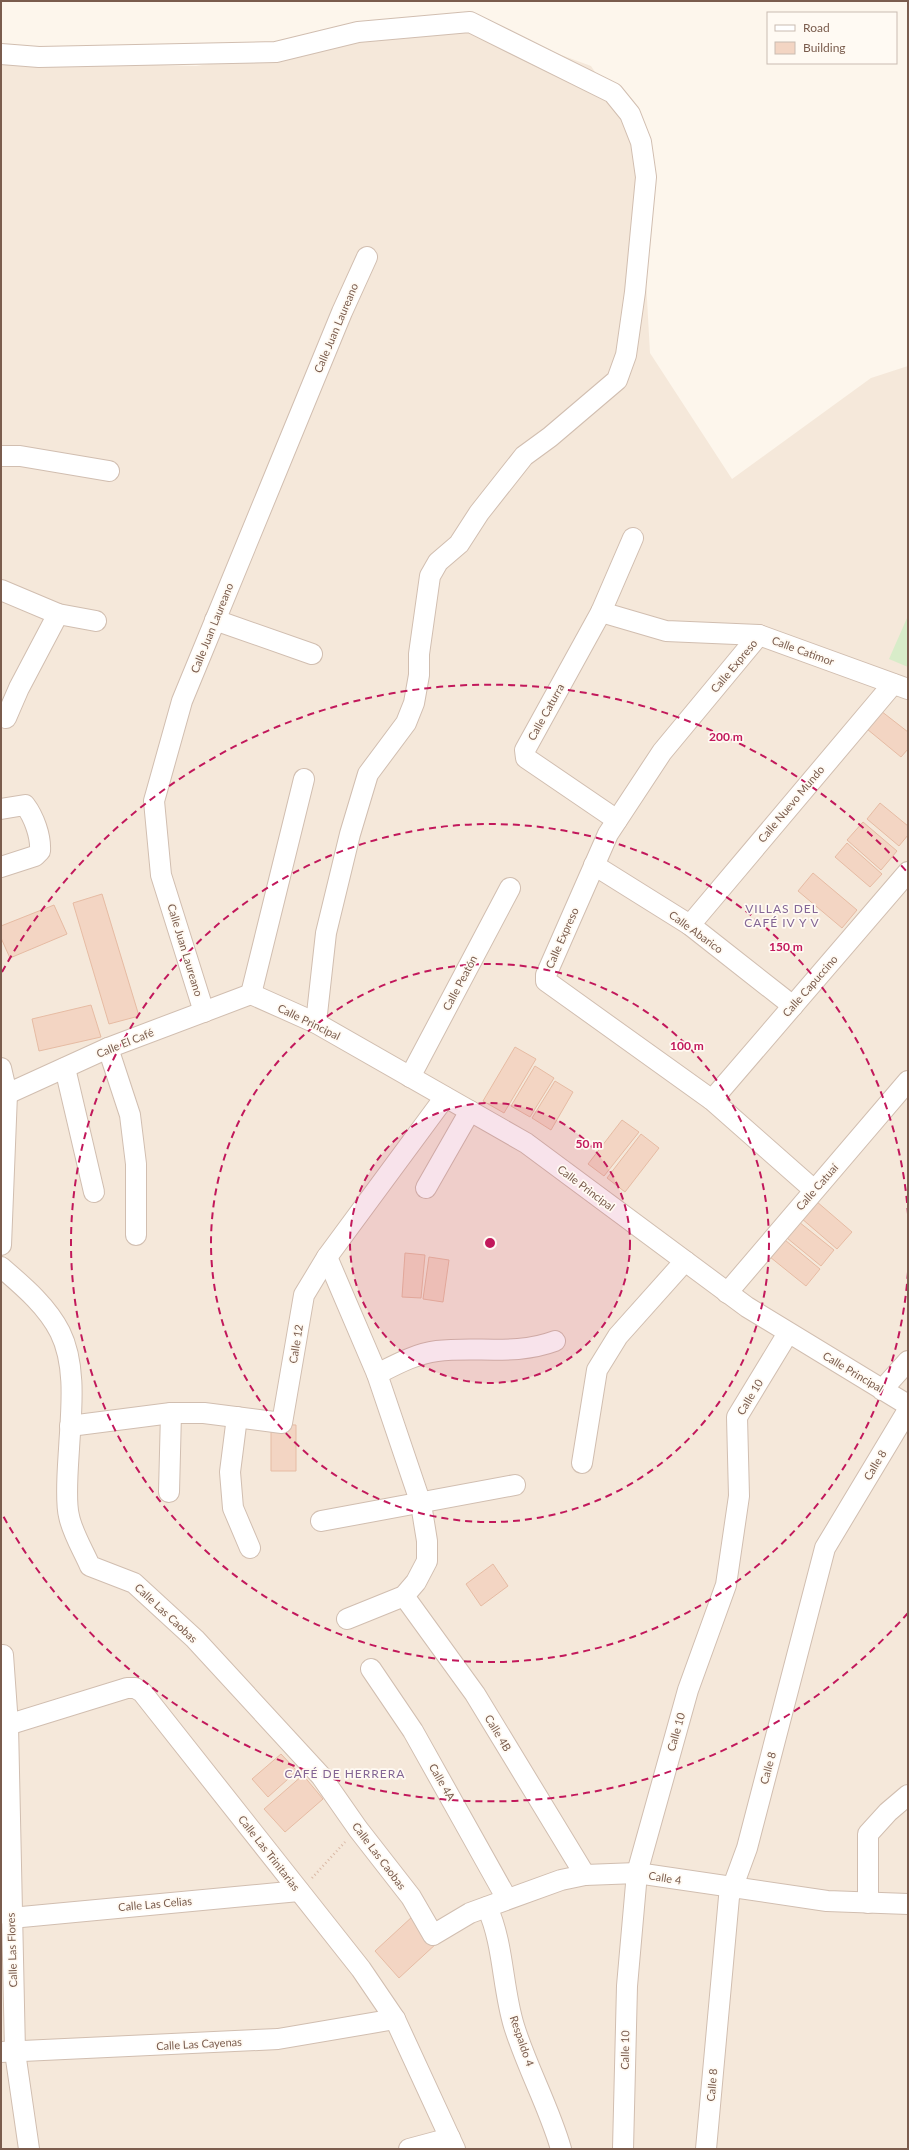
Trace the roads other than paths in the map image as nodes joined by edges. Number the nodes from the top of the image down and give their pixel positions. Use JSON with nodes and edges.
{"nodes":[{"id":1,"x":1,"y":54,"type":"edge"},
{"id":2,"x":367,"y":257,"type":"dead end"},
{"id":3,"x":1,"y":456,"type":"edge"},
{"id":4,"x":109,"y":471,"type":"dead end"},
{"id":5,"x":633,"y":538,"type":"dead end"},
{"id":6,"x":1,"y":590,"type":"edge"},
{"id":7,"x":601,"y":612,"type":"junction"},
{"id":8,"x":58,"y":614,"type":"junction"},
{"id":9,"x":215,"y":620,"type":"junction"},
{"id":10,"x":96,"y":621,"type":"dead end"},
{"id":11,"x":759,"y":635,"type":"junction"},
{"id":12,"x":312,"y":654,"type":"dead end"},
{"id":13,"x":900,"y":687,"type":"edge"},
{"id":14,"x":6,"y":718,"type":"dead end"},
{"id":15,"x":304,"y":779,"type":"dead end"},
{"id":16,"x":1,"y":809,"type":"edge"},
{"id":17,"x":618,"y":820,"type":"junction"},
{"id":18,"x":594,"y":866,"type":"junction"},
{"id":19,"x":1,"y":867,"type":"edge"},
{"id":20,"x":908,"y":872,"type":"edge"},
{"id":21,"x":510,"y":888,"type":"dead end"},
{"id":22,"x":690,"y":925,"type":"junction"},
{"id":23,"x":251,"y":994,"type":"junction"},
{"id":24,"x":793,"y":1006,"type":"junction"},
{"id":25,"x":204,"y":1012,"type":"junction"},
{"id":26,"x":316,"y":1023,"type":"junction"},
{"id":27,"x":108,"y":1048,"type":"junction"},
{"id":28,"x":1,"y":1068,"type":"edge"},
{"id":29,"x":65,"y":1068,"type":"junction"},
{"id":30,"x":410,"y":1077,"type":"junction"},
{"id":31,"x":908,"y":1081,"type":"edge"},
{"id":32,"x":4,"y":1093,"type":"edge"},
{"id":33,"x":445,"y":1097,"type":"junction"},
{"id":34,"x":712,"y":1100,"type":"junction"},
{"id":35,"x":470,"y":1111,"type":"junction"},
{"id":36,"x":426,"y":1188,"type":"dead end"},
{"id":37,"x":814,"y":1190,"type":"junction"},
{"id":38,"x":94,"y":1192,"type":"dead end"},
{"id":39,"x":136,"y":1235,"type":"dead end"},
{"id":40,"x":1,"y":1245,"type":"edge"},
{"id":41,"x":327,"y":1257,"type":"junction"},
{"id":42,"x":685,"y":1261,"type":"junction"},
{"id":43,"x":1,"y":1267,"type":"edge"},
{"id":44,"x":727,"y":1293,"type":"junction"},
{"id":45,"x":788,"y":1332,"type":"junction"},
{"id":46,"x":555,"y":1341,"type":"dead end"},
{"id":47,"x":908,"y":1361,"type":"edge"},
{"id":48,"x":377,"y":1374,"type":"junction"},
{"id":49,"x":882,"y":1390,"type":"junction"},
{"id":50,"x":908,"y":1405,"type":"edge"},
{"id":51,"x":908,"y":1410,"type":"edge"},
{"id":52,"x":171,"y":1412,"type":"junction"},
{"id":53,"x":237,"y":1418,"type":"junction"},
{"id":54,"x":70,"y":1426,"type":"junction"},
{"id":55,"x":582,"y":1463,"type":"dead end"},
{"id":56,"x":516,"y":1485,"type":"dead end"},
{"id":57,"x":169,"y":1492,"type":"dead end"},
{"id":58,"x":421,"y":1504,"type":"junction"},
{"id":59,"x":321,"y":1521,"type":"dead end"},
{"id":60,"x":250,"y":1548,"type":"dead end"},
{"id":61,"x":404,"y":1596,"type":"junction"},
{"id":62,"x":347,"y":1619,"type":"dead end"},
{"id":63,"x":2,"y":1655,"type":"dead end"},
{"id":64,"x":371,"y":1670,"type":"dead end"},
{"id":65,"x":4,"y":1726,"type":"edge"},
{"id":66,"x":908,"y":1794,"type":"edge"},
{"id":67,"x":637,"y":1873,"type":"junction"},
{"id":68,"x":585,"y":1875,"type":"junction"},
{"id":69,"x":732,"y":1888,"type":"junction"},
{"id":70,"x":299,"y":1891,"type":"junction"},
{"id":71,"x":507,"y":1899,"type":"junction"},
{"id":72,"x":868,"y":1903,"type":"junction"},
{"id":73,"x":908,"y":1904,"type":"edge"},
{"id":74,"x":488,"y":1907,"type":"junction"},
{"id":75,"x":11,"y":1918,"type":"junction"},
{"id":76,"x":433,"y":1934,"type":"joint"},
{"id":77,"x":396,"y":2019,"type":"junction"},
{"id":78,"x":8,"y":2052,"type":"edge"},
{"id":79,"x":452,"y":2143,"type":"edge"},
{"id":80,"x":29,"y":2149,"type":"edge"},
{"id":81,"x":409,"y":2149,"type":"edge"},
{"id":82,"x":561,"y":2149,"type":"edge"},
{"id":83,"x":623,"y":2149,"type":"edge"},
{"id":84,"x":706,"y":2149,"type":"edge"}],
"edges":[{"from":1,"to":26,"type":"street"},
{"from":2,"to":9,"type":"street","name":"Calle Juan Laureano"},
{"from":3,"to":4,"type":"street"},
{"from":5,"to":7,"type":"street"},
{"from":6,"to":8,"type":"street"},
{"from":7,"to":11,"type":"street","name":"Calle Catimor"},
{"from":7,"to":17,"type":"street","name":"Calle Caturra"},
{"from":8,"to":10,"type":"street"},
{"from":8,"to":14,"type":"street"},
{"from":9,"to":12,"type":"street"},
{"from":9,"to":25,"type":"street","name":"Calle Juan Laureano"},
{"from":11,"to":13,"type":"street","name":"Calle Catimor"},
{"from":11,"to":17,"type":"street","name":"Calle Expreso"},
{"from":13,"to":22,"type":"street","name":"Calle Nuevo Mundo"},
{"from":15,"to":23,"type":"street"},
{"from":16,"to":19,"type":"street"},
{"from":17,"to":18,"type":"street","name":"Calle Expreso"},
{"from":18,"to":22,"type":"street","name":"Calle Abarico"},
{"from":18,"to":34,"type":"street","name":"Calle Expreso"},
{"from":20,"to":24,"type":"street","name":"Calle Capuccino"},
{"from":21,"to":30,"type":"street","name":"Calle Peatón"},
{"from":22,"to":24,"type":"street","name":"Calle Abarico"},
{"from":23,"to":25,"type":"street","name":"Calle El Café"},
{"from":23,"to":26,"type":"street","name":"Calle Principal"},
{"from":24,"to":34,"type":"street","name":"Calle Capuccino"},
{"from":25,"to":27,"type":"street","name":"Calle El Café"},
{"from":26,"to":30,"type":"street","name":"Calle Principal"},
{"from":27,"to":29,"type":"street","name":"Calle El Café"},
{"from":27,"to":39,"type":"street"},
{"from":28,"to":32,"type":"street"},
{"from":29,"to":32,"type":"street","name":"Calle El Café"},
{"from":29,"to":38,"type":"street"},
{"from":30,"to":33,"type":"street","name":"Calle Principal"},
{"from":31,"to":37,"type":"street","name":"Calle Catuaí"},
{"from":32,"to":40,"type":"street"},
{"from":33,"to":35,"type":"street","name":"Calle Principal"},
{"from":33,"to":41,"type":"street","name":"Calle 12"},
{"from":34,"to":37,"type":"street","name":"Calle Expreso"},
{"from":35,"to":36,"type":"street"},
{"from":35,"to":42,"type":"street","name":"Calle Principal"},
{"from":37,"to":44,"type":"street","name":"Calle Catuaí"},
{"from":41,"to":48,"type":"street"},
{"from":41,"to":53,"type":"street","name":"Calle 12"},
{"from":42,"to":44,"type":"street","name":"Calle Principal"},
{"from":42,"to":55,"type":"street"},
{"from":43,"to":54,"type":"street","name":"Calle Las Caobas"},
{"from":44,"to":45,"type":"street","name":"Calle Principal"},
{"from":45,"to":49,"type":"street","name":"Calle Principal"},
{"from":45,"to":67,"type":"street","name":"Calle 10"},
{"from":46,"to":48,"type":"street"},
{"from":47,"to":49,"type":"street"},
{"from":48,"to":58,"type":"street"},
{"from":49,"to":50,"type":"street","name":"Calle Principal"},
{"from":51,"to":69,"type":"street","name":"Calle 8"},
{"from":52,"to":53,"type":"street","name":"Calle 12"},
{"from":52,"to":54,"type":"street","name":"Calle 12"},
{"from":52,"to":57,"type":"street"},
{"from":53,"to":60,"type":"street"},
{"from":54,"to":76,"type":"street","name":"Calle Las Caobas"},
{"from":56,"to":58,"type":"street"},
{"from":58,"to":59,"type":"street"},
{"from":58,"to":61,"type":"street"},
{"from":61,"to":62,"type":"street"},
{"from":61,"to":68,"type":"street","name":"Calle 4B"},
{"from":63,"to":65,"type":"street","name":"Calle Las Flores"},
{"from":64,"to":71,"type":"street","name":"Calle 4A"},
{"from":65,"to":70,"type":"street","name":"Calle Las Trinitarias"},
{"from":65,"to":75,"type":"street","name":"Calle Las Flores"},
{"from":66,"to":72,"type":"street"},
{"from":67,"to":68,"type":"street","name":"Calle 4"},
{"from":67,"to":69,"type":"street","name":"Calle 4"},
{"from":67,"to":83,"type":"street","name":"Calle 10"},
{"from":68,"to":71,"type":"street","name":"Calle 4"},
{"from":69,"to":72,"type":"street","name":"Calle 4"},
{"from":69,"to":84,"type":"street","name":"Calle 8"},
{"from":70,"to":75,"type":"street","name":"Calle Las Celias"},
{"from":70,"to":77,"type":"street","name":"Calle Las Trinitarias"},
{"from":71,"to":74,"type":"street","name":"Calle 4"},
{"from":72,"to":73,"type":"street","name":"Calle 4"},
{"from":74,"to":76,"type":"street","name":"Calle 4"},
{"from":74,"to":82,"type":"street","name":"Respaldo 4"},
{"from":75,"to":78,"type":"street","name":"Calle Las Flores"},
{"from":77,"to":78,"type":"street","name":"Calle Las Cayenas"},
{"from":77,"to":79,"type":"street","name":"Calle Las Trinitarias"},
{"from":78,"to":80,"type":"street","name":"Calle Las Flores"},
{"from":79,"to":81,"type":"street"}]}
